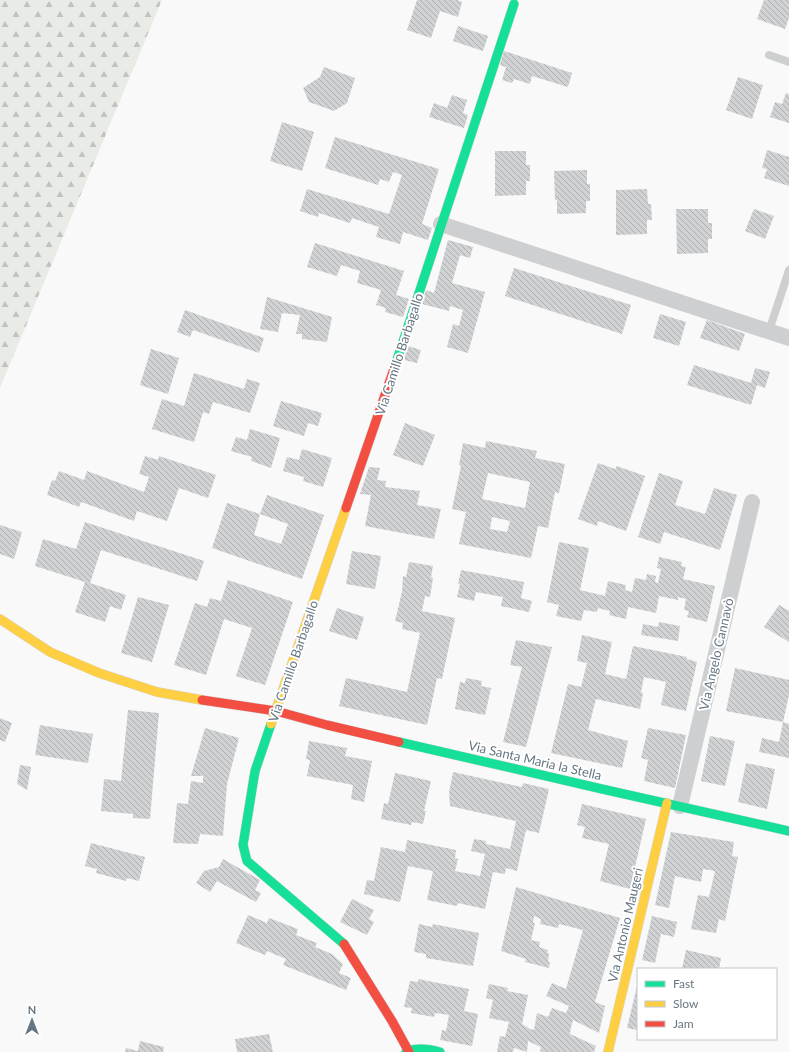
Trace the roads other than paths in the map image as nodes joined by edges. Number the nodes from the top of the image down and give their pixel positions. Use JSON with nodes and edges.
{"nodes":[{"id":1,"x":514,"y":4,"type":"dead end"},
{"id":2,"x":769,"y":55,"type":"dead end"},
{"id":3,"x":789,"y":62,"type":"edge"},
{"id":4,"x":441,"y":224,"type":"junction"},
{"id":5,"x":789,"y":270,"type":"edge"},
{"id":6,"x":769,"y":331,"type":"junction"},
{"id":7,"x":789,"y":338,"type":"edge"},
{"id":8,"x":752,"y":502,"type":"dead end"},
{"id":9,"x":0,"y":619,"type":"edge"},
{"id":10,"x":276,"y":711,"type":"junction"},
{"id":11,"x":674,"y":805,"type":"junction"},
{"id":12,"x":789,"y":831,"type":"edge"},
{"id":13,"x":408,"y":1051,"type":"edge"},
{"id":14,"x":440,"y":1052,"type":"edge"},
{"id":15,"x":608,"y":1052,"type":"edge"}],
"edges":[{"from":1,"to":4,"type":"street","name":"Via Camillo Barbagallo"},
{"from":2,"to":3,"type":"lane"},
{"from":4,"to":6,"type":"street"},
{"from":4,"to":10,"type":"street","name":"Via Camillo Barbagallo"},
{"from":5,"to":6,"type":"lane"},
{"from":6,"to":7,"type":"street"},
{"from":8,"to":11,"type":"street","name":"Via Angelo Cannavò"},
{"from":9,"to":10,"type":"street","name":"Via Santa Maria la Stella"},
{"from":10,"to":11,"type":"street","name":"Via Santa Maria la Stella"},
{"from":10,"to":13,"type":"street","name":"Via Camillo Barbagallo"},
{"from":11,"to":12,"type":"street","name":"Via Santa Maria la Stella"},
{"from":11,"to":15,"type":"street","name":"Via Antonio Maugeri"},
{"from":13,"to":14,"type":"street"}]}
